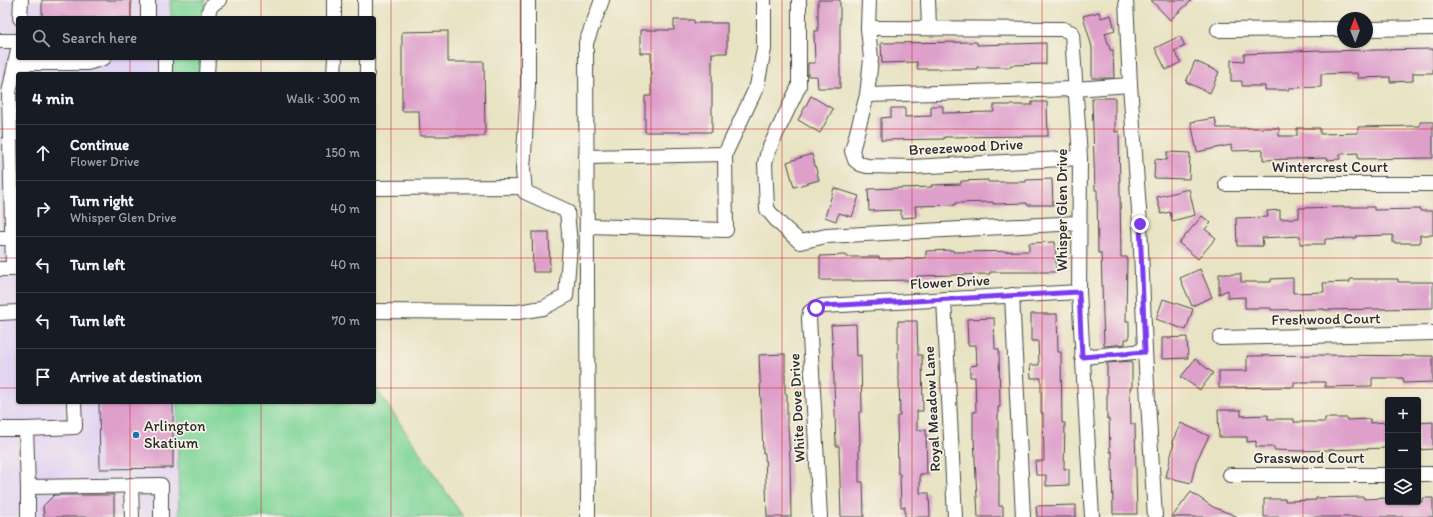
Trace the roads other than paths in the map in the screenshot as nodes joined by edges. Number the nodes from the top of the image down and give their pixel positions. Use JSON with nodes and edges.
{"nodes":[{"id":1,"x":20,"y":0,"type":"edge"},
{"id":2,"x":148,"y":0,"type":"edge"},
{"id":3,"x":219,"y":0,"type":"edge"},
{"id":4,"x":334,"y":0,"type":"edge"},
{"id":5,"x":365,"y":0,"type":"edge"},
{"id":6,"x":528,"y":0,"type":"edge"},
{"id":7,"x":602,"y":0,"type":"edge"},
{"id":8,"x":764,"y":0,"type":"edge"},
{"id":9,"x":799,"y":0,"type":"edge"},
{"id":10,"x":869,"y":0,"type":"edge"},
{"id":11,"x":928,"y":0,"type":"edge"},
{"id":12,"x":1126,"y":0,"type":"edge"},
{"id":13,"x":20,"y":16,"type":"edge"},
{"id":14,"x":148,"y":16,"type":"edge"},
{"id":15,"x":208,"y":16,"type":"edge"},
{"id":16,"x":334,"y":16,"type":"edge"},
{"id":17,"x":365,"y":16,"type":"edge"},
{"id":18,"x":868,"y":28,"type":"junction"},
{"id":19,"x":929,"y":28,"type":"junction"},
{"id":20,"x":1373,"y":28,"type":"edge"},
{"id":21,"x":1433,"y":28,"type":"edge"},
{"id":22,"x":1337,"y":29,"type":"edge"},
{"id":23,"x":1218,"y":30,"type":"dead end"},
{"id":24,"x":0,"y":41,"type":"edge"},
{"id":25,"x":16,"y":41,"type":"edge"},
{"id":26,"x":97,"y":60,"type":"edge"},
{"id":27,"x":165,"y":60,"type":"edge"},
{"id":28,"x":208,"y":60,"type":"edge"},
{"id":29,"x":334,"y":60,"type":"edge"},
{"id":30,"x":367,"y":60,"type":"edge"},
{"id":31,"x":12,"y":66,"type":"edge"},
{"id":32,"x":165,"y":72,"type":"edge"},
{"id":33,"x":207,"y":72,"type":"edge"},
{"id":34,"x":334,"y":72,"type":"edge"},
{"id":35,"x":367,"y":72,"type":"edge"},
{"id":36,"x":1130,"y":85,"type":"junction"},
{"id":37,"x":1075,"y":89,"type":"junction"},
{"id":38,"x":867,"y":95,"type":"junction"},
{"id":39,"x":5,"y":109,"type":"edge"},
{"id":40,"x":5,"y":138,"type":"edge"},
{"id":41,"x":725,"y":154,"type":"junction"},
{"id":42,"x":586,"y":157,"type":"junction"},
{"id":43,"x":1080,"y":158,"type":"junction"},
{"id":44,"x":6,"y":173,"type":"edge"},
{"id":45,"x":1226,"y":184,"type":"dead end"},
{"id":46,"x":1433,"y":184,"type":"edge"},
{"id":47,"x":524,"y":187,"type":"junction"},
{"id":48,"x":376,"y":188,"type":"edge"},
{"id":49,"x":6,"y":207,"type":"edge"},
{"id":50,"x":1079,"y":223,"type":"junction"},
{"id":51,"x":587,"y":226,"type":"junction"},
{"id":52,"x":6,"y":238,"type":"edge"},
{"id":53,"x":10,"y":269,"type":"edge"},
{"id":54,"x":1079,"y":292,"type":"junction"},
{"id":55,"x":1012,"y":295,"type":"junction"},
{"id":56,"x":944,"y":299,"type":"junction"},
{"id":57,"x":823,"y":306,"type":"joint"},
{"id":58,"x":376,"y":311,"type":"edge"},
{"id":59,"x":16,"y":312,"type":"edge"},
{"id":60,"x":0,"y":313,"type":"edge"},
{"id":61,"x":1433,"y":333,"type":"edge"},
{"id":62,"x":1220,"y":338,"type":"dead end"},
{"id":63,"x":1145,"y":352,"type":"junction"},
{"id":64,"x":1082,"y":357,"type":"junction"},
{"id":65,"x":74,"y":404,"type":"edge"},
{"id":66,"x":0,"y":429,"type":"edge"},
{"id":67,"x":26,"y":429,"type":"junction"},
{"id":68,"x":1385,"y":474,"type":"edge"},
{"id":69,"x":1421,"y":474,"type":"edge"},
{"id":70,"x":1433,"y":474,"type":"edge"},
{"id":71,"x":1230,"y":475,"type":"dead end"},
{"id":72,"x":131,"y":485,"type":"junction"},
{"id":73,"x":28,"y":487,"type":"junction"},
{"id":74,"x":28,"y":517,"type":"edge"},
{"id":75,"x":132,"y":517,"type":"edge"},
{"id":76,"x":161,"y":517,"type":"edge"},
{"id":77,"x":588,"y":517,"type":"edge"},
{"id":78,"x":820,"y":517,"type":"edge"},
{"id":79,"x":955,"y":517,"type":"edge"},
{"id":80,"x":1023,"y":517,"type":"edge"},
{"id":81,"x":1092,"y":517,"type":"edge"},
{"id":82,"x":1155,"y":517,"type":"edge"}],
"edges":[{"from":1,"to":13,"type":"street"},
{"from":2,"to":14,"type":"street"},
{"from":3,"to":15,"type":"street"},
{"from":4,"to":16,"type":"street"},
{"from":5,"to":17,"type":"street"},
{"from":6,"to":47,"type":"street"},
{"from":7,"to":42,"type":"street"},
{"from":8,"to":41,"type":"street"},
{"from":9,"to":50,"type":"street"},
{"from":10,"to":18,"type":"street"},
{"from":11,"to":19,"type":"street"},
{"from":12,"to":36,"type":"street"},
{"from":18,"to":19,"type":"street"},
{"from":18,"to":38,"type":"street"},
{"from":19,"to":37,"type":"street","name":"Whisper Glen Drive"},
{"from":20,"to":21,"type":"street"},
{"from":22,"to":23,"type":"street"},
{"from":24,"to":25,"type":"street"},
{"from":26,"to":31,"type":"street"},
{"from":27,"to":32,"type":"street"},
{"from":28,"to":33,"type":"street"},
{"from":29,"to":34,"type":"street"},
{"from":30,"to":35,"type":"street"},
{"from":31,"to":39,"type":"street"},
{"from":36,"to":37,"type":"street"},
{"from":36,"to":63,"type":"street"},
{"from":37,"to":38,"type":"street"},
{"from":37,"to":43,"type":"street","name":"Whisper Glen Drive"},
{"from":38,"to":43,"type":"street","name":"Breezewood Drive"},
{"from":39,"to":40,"type":"street"},
{"from":40,"to":44,"type":"street"},
{"from":41,"to":42,"type":"street"},
{"from":41,"to":51,"type":"street"},
{"from":42,"to":51,"type":"street"},
{"from":43,"to":50,"type":"street","name":"Whisper Glen Drive"},
{"from":44,"to":49,"type":"street"},
{"from":45,"to":46,"type":"street","name":"Wintercrest Court"},
{"from":47,"to":48,"type":"street"},
{"from":47,"to":58,"type":"street"},
{"from":49,"to":52,"type":"street"},
{"from":50,"to":54,"type":"street","name":"Whisper Glen Drive"},
{"from":51,"to":77,"type":"street"},
{"from":52,"to":53,"type":"street"},
{"from":54,"to":55,"type":"street","name":"Flower Drive"},
{"from":54,"to":64,"type":"street","name":"Whisper Glen Drive"},
{"from":55,"to":56,"type":"street","name":"Flower Drive"},
{"from":55,"to":80,"type":"street"},
{"from":56,"to":57,"type":"street","name":"Flower Drive"},
{"from":56,"to":79,"type":"street","name":"Royal Meadow Lane"},
{"from":57,"to":78,"type":"street","name":"White Dove Drive"},
{"from":59,"to":60,"type":"street"},
{"from":61,"to":62,"type":"street","name":"Freshwood Court"},
{"from":63,"to":64,"type":"street"},
{"from":63,"to":82,"type":"street"},
{"from":64,"to":81,"type":"street","name":"Whisper Glen Drive"},
{"from":65,"to":67,"type":"street"},
{"from":66,"to":67,"type":"street"},
{"from":67,"to":73,"type":"street"},
{"from":68,"to":71,"type":"street","name":"Grasswood Court"},
{"from":69,"to":70,"type":"street"},
{"from":72,"to":73,"type":"street"},
{"from":72,"to":75,"type":"street"},
{"from":72,"to":76,"type":"street"},
{"from":73,"to":74,"type":"street"}]}
